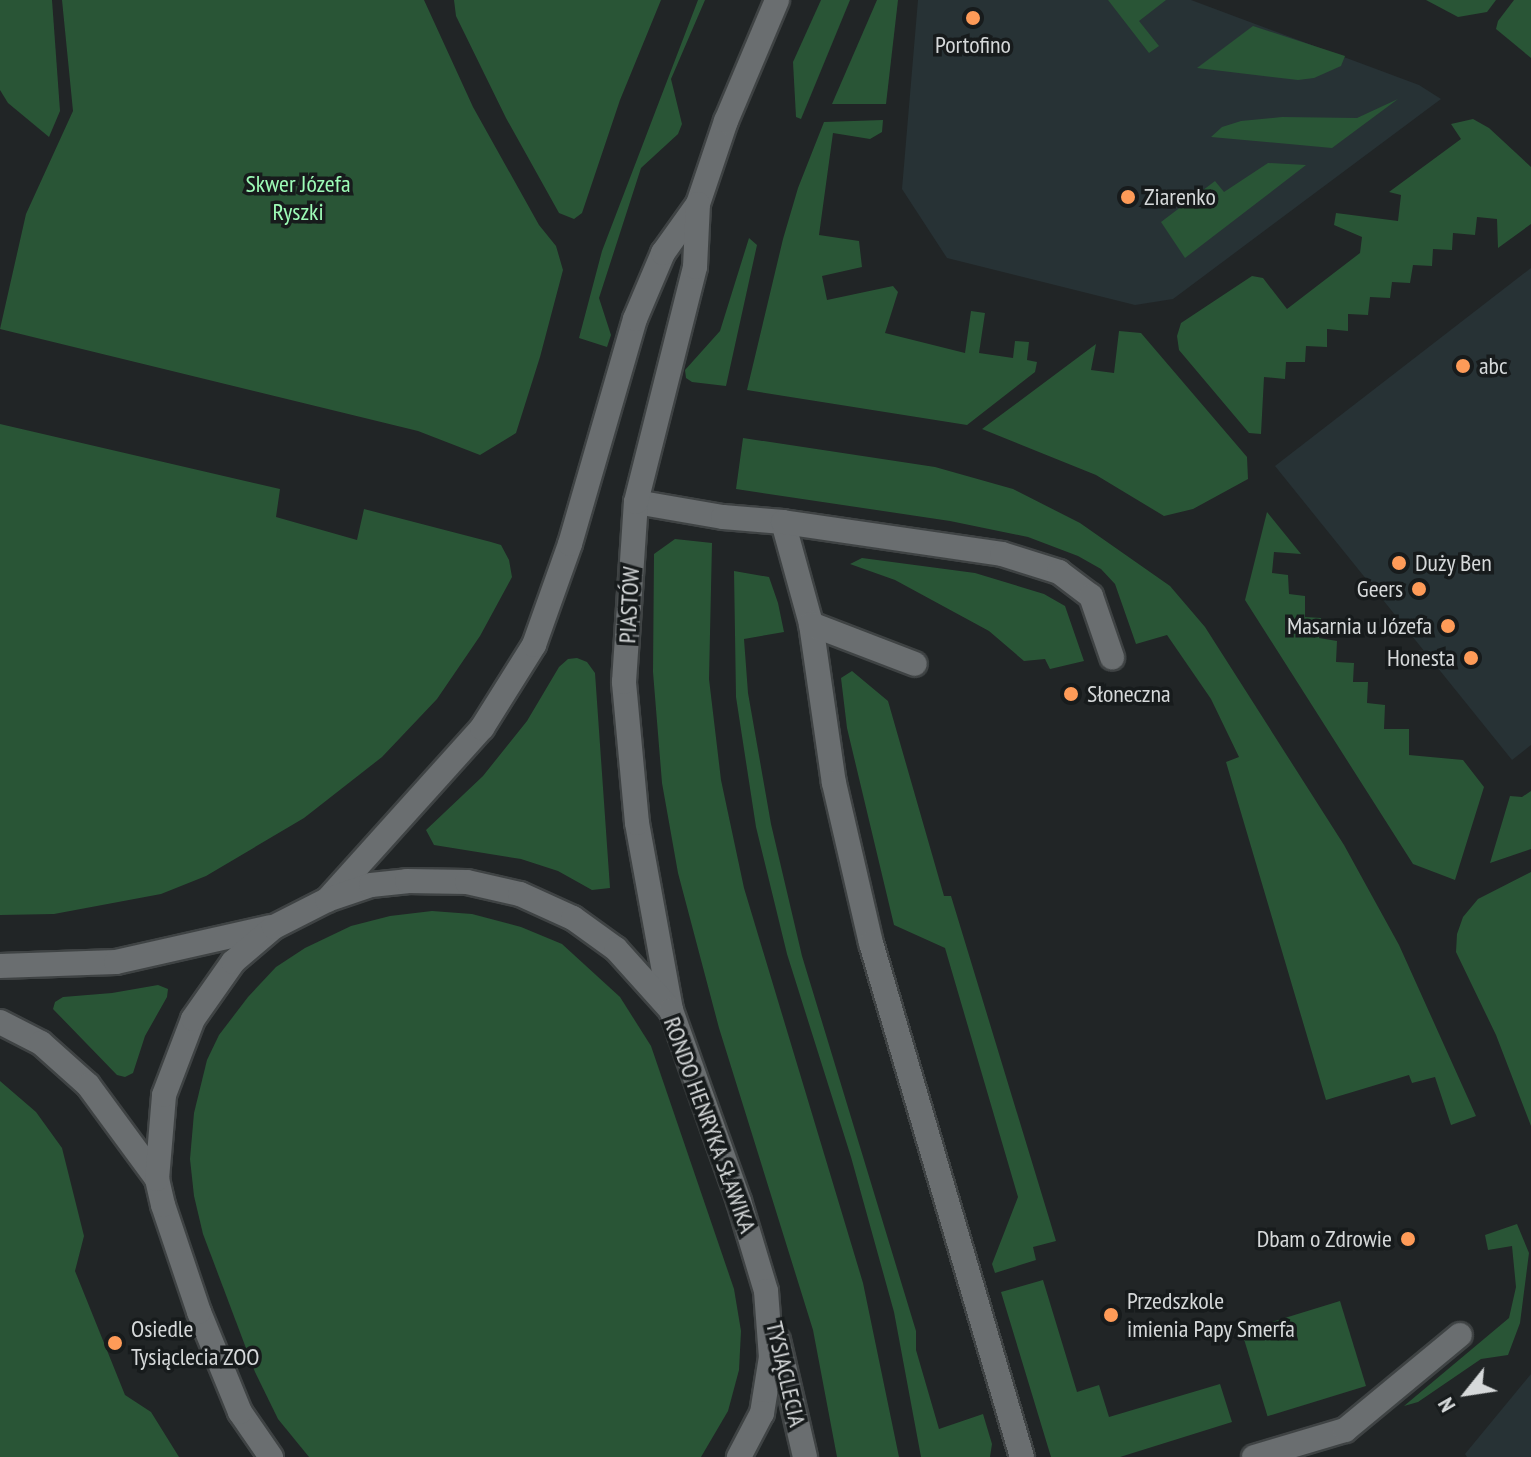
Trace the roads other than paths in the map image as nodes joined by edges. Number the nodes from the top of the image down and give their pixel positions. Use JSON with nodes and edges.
{"nodes":[{"id":1,"x":777,"y":0,"type":"edge"},
{"id":2,"x":698,"y":204,"type":"junction"},
{"id":3,"x":636,"y":502,"type":"junction"},
{"id":4,"x":783,"y":522,"type":"junction"},
{"id":5,"x":811,"y":624,"type":"junction"},
{"id":6,"x":1112,"y":657,"type":"dead end"},
{"id":7,"x":915,"y":664,"type":"dead end"},
{"id":8,"x":327,"y":900,"type":"junction"},
{"id":9,"x":274,"y":927,"type":"junction"},
{"id":10,"x":0,"y":966,"type":"edge"},
{"id":11,"x":671,"y":1010,"type":"junction"},
{"id":12,"x":0,"y":1022,"type":"edge"},
{"id":13,"x":157,"y":1179,"type":"junction"},
{"id":14,"x":766,"y":1291,"type":"junction"},
{"id":15,"x":1460,"y":1335,"type":"dead end"},
{"id":16,"x":271,"y":1457,"type":"edge"},
{"id":17,"x":739,"y":1457,"type":"edge"},
{"id":18,"x":805,"y":1457,"type":"edge"},
{"id":19,"x":1022,"y":1457,"type":"edge"},
{"id":20,"x":1254,"y":1457,"type":"edge"}],
"edges":[{"from":1,"to":2,"type":"street","name":"PIASTÓW"},
{"from":2,"to":3,"type":"street","name":"PIASTÓW"},
{"from":2,"to":8,"type":"street","name":"PIASTÓW"},
{"from":3,"to":4,"type":"street"},
{"from":3,"to":11,"type":"street","name":"PIASTÓW"},
{"from":4,"to":5,"type":"street"},
{"from":4,"to":6,"type":"street"},
{"from":5,"to":7,"type":"street"},
{"from":5,"to":19,"type":"street"},
{"from":8,"to":9,"type":"street","name":"RONDO HENRYKA SŁAWIKA"},
{"from":8,"to":11,"type":"street","name":"RONDO HENRYKA SŁAWIKA"},
{"from":9,"to":10,"type":"street"},
{"from":9,"to":13,"type":"street","name":"RONDO HENRYKA SŁAWIKA"},
{"from":11,"to":14,"type":"street","name":"RONDO HENRYKA SŁAWIKA"},
{"from":12,"to":13,"type":"street"},
{"from":13,"to":16,"type":"street","name":"RONDO HENRYKA SŁAWIKA"},
{"from":14,"to":17,"type":"street","name":"RONDO HENRYKA SŁAWIKA"},
{"from":14,"to":18,"type":"street","name":"TYSIĄCLECIA"},
{"from":15,"to":20,"type":"street"}]}
